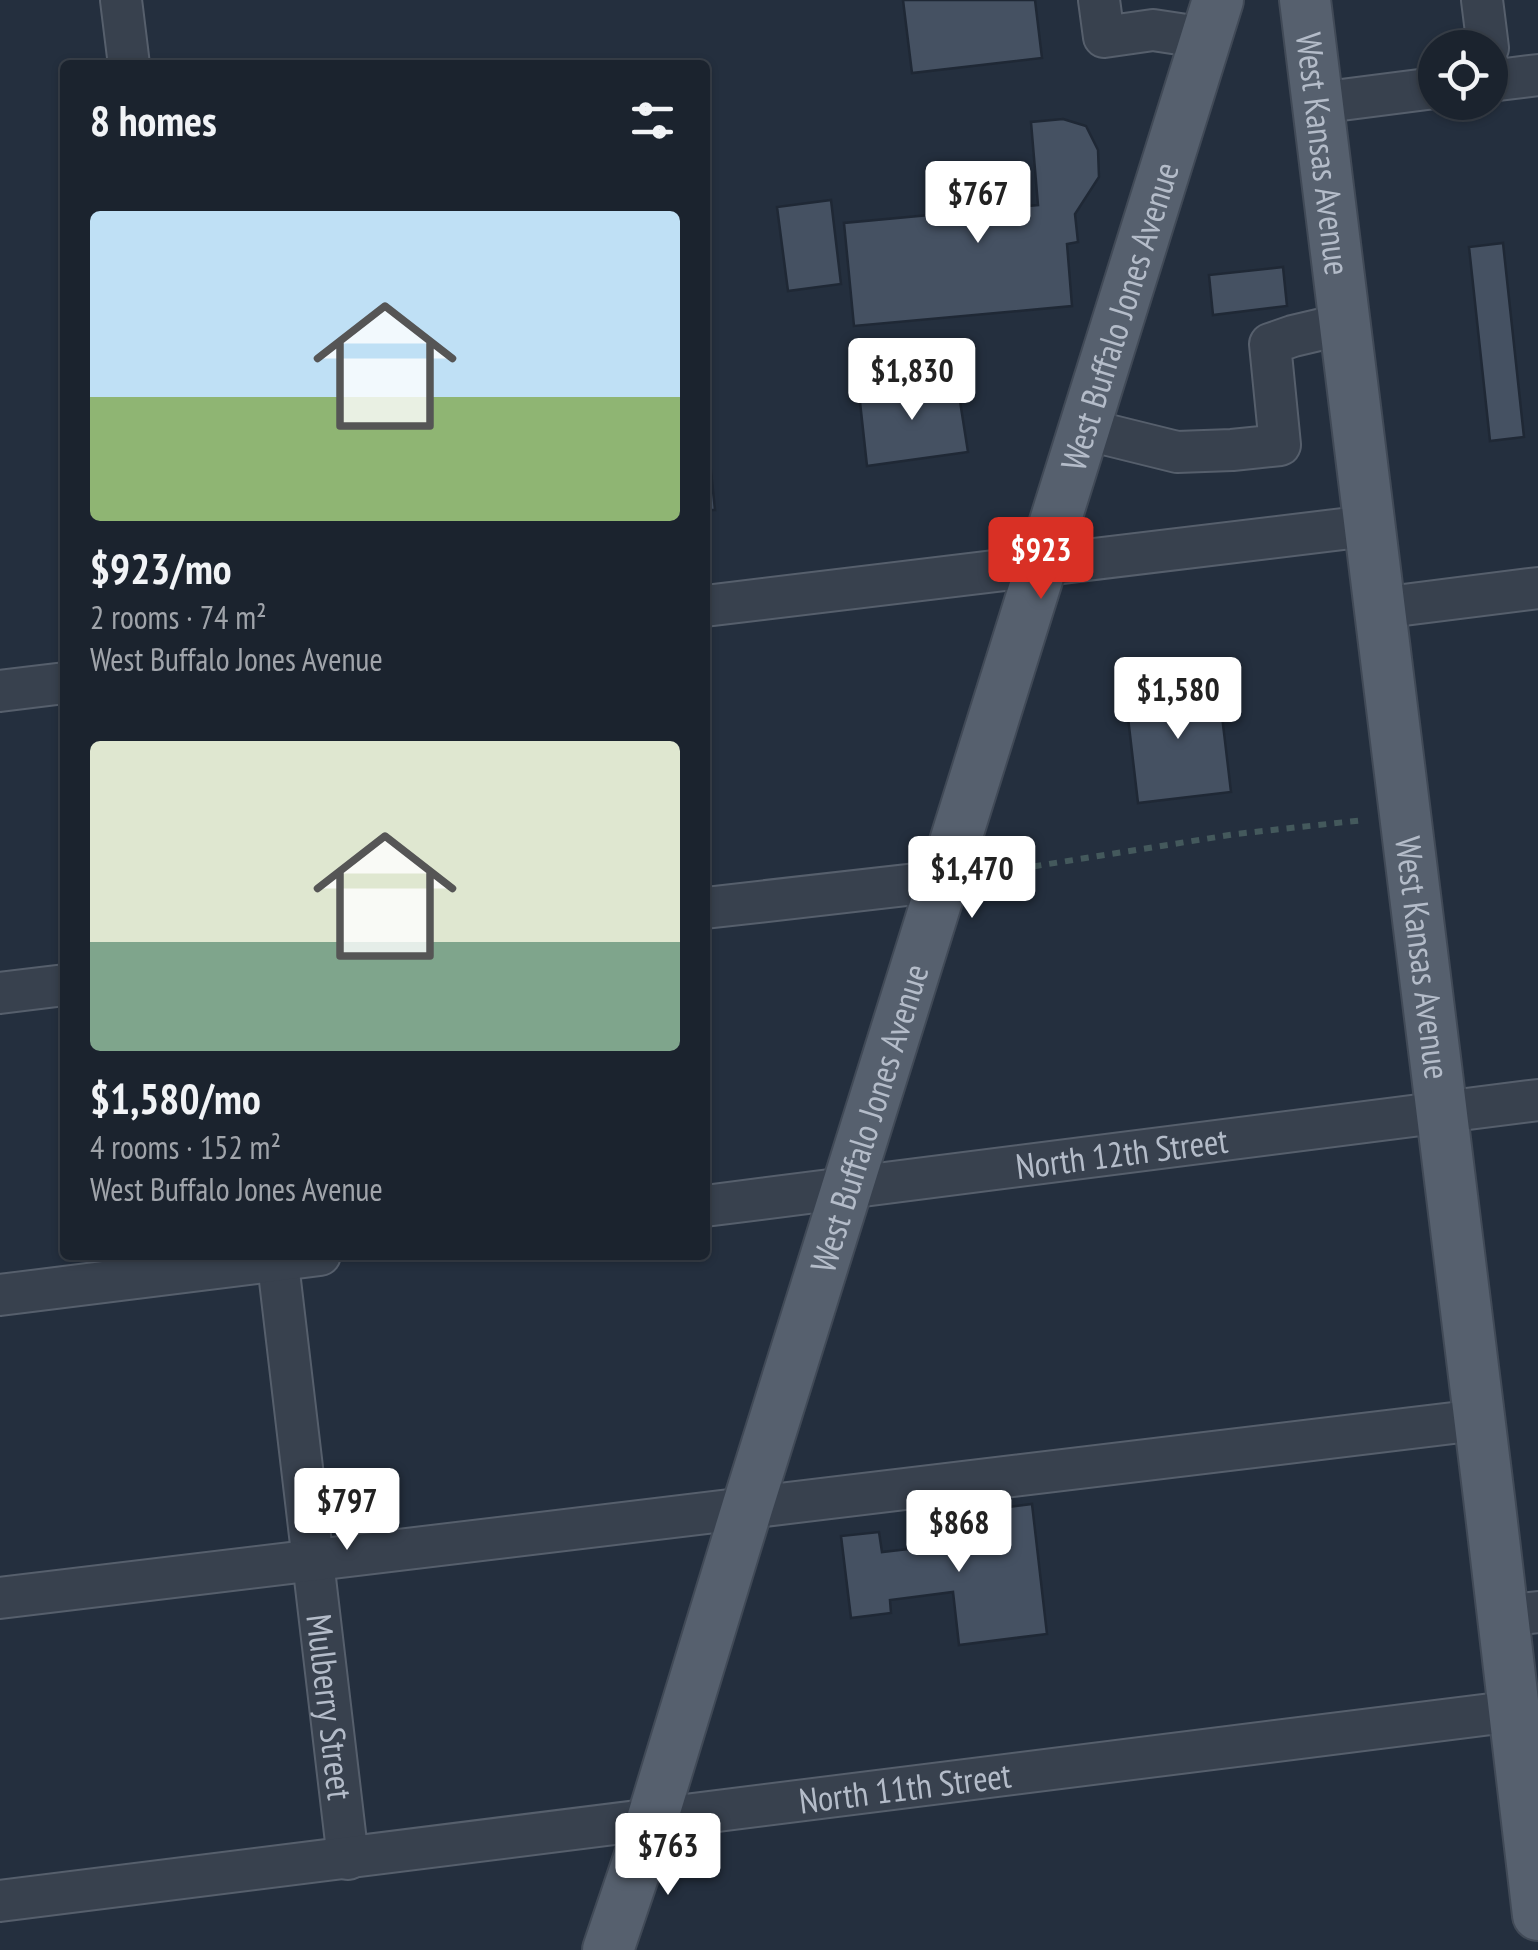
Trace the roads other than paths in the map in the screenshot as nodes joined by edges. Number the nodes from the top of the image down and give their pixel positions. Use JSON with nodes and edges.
{"nodes":[{"id":1,"x":122,"y":0,"type":"edge"},
{"id":2,"x":1099,"y":0,"type":"edge"},
{"id":3,"x":1305,"y":0,"type":"edge"},
{"id":4,"x":1482,"y":0,"type":"edge"},
{"id":5,"x":1212,"y":19,"type":"edge"},
{"id":6,"x":1486,"y":30,"type":"edge"},
{"id":7,"x":129,"y":60,"type":"edge"},
{"id":8,"x":1508,"y":71,"type":"edge"},
{"id":9,"x":1538,"y":75,"type":"edge"},
{"id":10,"x":1418,"y":90,"type":"edge"},
{"id":11,"x":1318,"y":102,"type":"junction"},
{"id":12,"x":1344,"y":324,"type":"junction"},
{"id":13,"x":1084,"y":429,"type":"junction"},
{"id":14,"x":1368,"y":526,"type":"junction"},
{"id":15,"x":1041,"y":566,"type":"junction"},
{"id":16,"x":1538,"y":588,"type":"edge"},
{"id":17,"x":710,"y":605,"type":"edge"},
{"id":18,"x":1380,"y":608,"type":"junction"},
{"id":19,"x":60,"y":684,"type":"edge"},
{"id":20,"x":0,"y":691,"type":"edge"},
{"id":21,"x":942,"y":881,"type":"junction"},
{"id":22,"x":710,"y":907,"type":"edge"},
{"id":23,"x":60,"y":985,"type":"edge"},
{"id":24,"x":0,"y":993,"type":"edge"},
{"id":25,"x":1538,"y":1100,"type":"edge"},
{"id":26,"x":1442,"y":1112,"type":"junction"},
{"id":27,"x":846,"y":1188,"type":"junction"},
{"id":28,"x":710,"y":1205,"type":"edge"},
{"id":29,"x":262,"y":1260,"type":"edge"},
{"id":30,"x":277,"y":1260,"type":"edge"},
{"id":31,"x":0,"y":1295,"type":"edge"},
{"id":32,"x":1478,"y":1420,"type":"junction"},
{"id":33,"x":746,"y":1508,"type":"junction"},
{"id":34,"x":313,"y":1560,"type":"junction"},
{"id":35,"x":0,"y":1598,"type":"edge"},
{"id":36,"x":1521,"y":1614,"type":"edge"},
{"id":37,"x":1514,"y":1711,"type":"junction"},
{"id":38,"x":652,"y":1820,"type":"junction"},
{"id":39,"x":348,"y":1859,"type":"junction"},
{"id":40,"x":0,"y":1901,"type":"edge"},
{"id":41,"x":1538,"y":1915,"type":"edge"},
{"id":42,"x":608,"y":1950,"type":"edge"}],
"edges":[{"from":1,"to":7,"type":"street"},
{"from":2,"to":5,"type":"street"},
{"from":3,"to":11,"type":"main road","name":"West Kansas Avenue"},
{"from":4,"to":6,"type":"street"},
{"from":5,"to":13,"type":"main road","name":"West Buffalo Jones Avenue"},
{"from":8,"to":9,"type":"street"},
{"from":10,"to":11,"type":"street"},
{"from":11,"to":12,"type":"main road","name":"West Kansas Avenue"},
{"from":12,"to":13,"type":"street"},
{"from":12,"to":14,"type":"main road","name":"West Kansas Avenue"},
{"from":13,"to":15,"type":"main road","name":"West Buffalo Jones Avenue"},
{"from":14,"to":15,"type":"street"},
{"from":14,"to":18,"type":"main road","name":"West Kansas Avenue"},
{"from":15,"to":17,"type":"street"},
{"from":15,"to":21,"type":"main road","name":"West Buffalo Jones Avenue"},
{"from":16,"to":18,"type":"street"},
{"from":18,"to":26,"type":"main road","name":"West Kansas Avenue"},
{"from":19,"to":20,"type":"street"},
{"from":21,"to":22,"type":"street"},
{"from":21,"to":27,"type":"main road","name":"West Buffalo Jones Avenue"},
{"from":23,"to":24,"type":"street"},
{"from":25,"to":26,"type":"street","name":"North 12th Street"},
{"from":26,"to":27,"type":"street","name":"North 12th Street"},
{"from":26,"to":32,"type":"main road","name":"West Kansas Avenue"},
{"from":27,"to":28,"type":"street","name":"North 12th Street"},
{"from":27,"to":33,"type":"main road","name":"West Buffalo Jones Avenue"},
{"from":29,"to":31,"type":"street"},
{"from":30,"to":34,"type":"street","name":"Mulberry Street"},
{"from":32,"to":33,"type":"street"},
{"from":32,"to":36,"type":"main road","name":"West Kansas Avenue"},
{"from":33,"to":34,"type":"street"},
{"from":33,"to":38,"type":"main road","name":"West Buffalo Jones Avenue"},
{"from":34,"to":35,"type":"street"},
{"from":34,"to":39,"type":"street","name":"Mulberry Street"},
{"from":36,"to":37,"type":"main road","name":"West Kansas Avenue"},
{"from":37,"to":38,"type":"street","name":"North 11th Street"},
{"from":37,"to":41,"type":"main road","name":"West Kansas Avenue"},
{"from":38,"to":39,"type":"street","name":"North 11th Street"},
{"from":38,"to":42,"type":"main road","name":"West Buffalo Jones Avenue"},
{"from":39,"to":40,"type":"street","name":"North 11th Street"}]}
